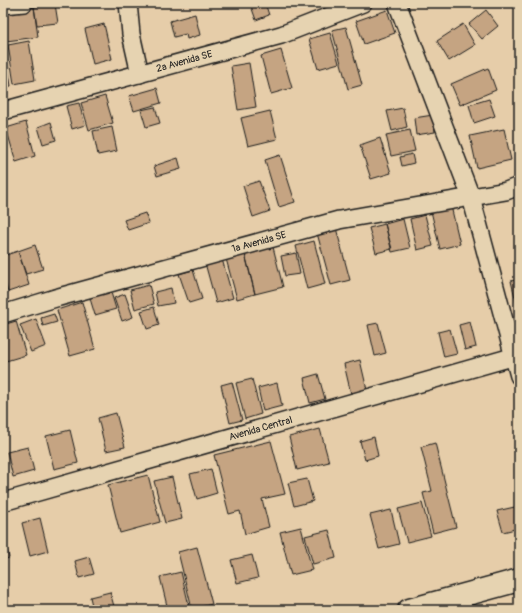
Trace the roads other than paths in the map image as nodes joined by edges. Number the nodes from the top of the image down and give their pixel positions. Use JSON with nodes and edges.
{"nodes":[{"id":1,"x":24,"y":3,"type":"edge"},
{"id":2,"x":128,"y":3,"type":"edge"},
{"id":3,"x":363,"y":3,"type":"edge"},
{"id":4,"x":397,"y":3,"type":"edge"},
{"id":5,"x":3,"y":5,"type":"edge"},
{"id":6,"x":140,"y":74,"type":"junction"},
{"id":7,"x":3,"y":111,"type":"edge"},
{"id":8,"x":519,"y":186,"type":"edge"},
{"id":9,"x":471,"y":197,"type":"junction"},
{"id":10,"x":3,"y":314,"type":"edge"},
{"id":11,"x":516,"y":356,"type":"edge"},
{"id":12,"x":519,"y":376,"type":"edge"},
{"id":13,"x":3,"y":502,"type":"edge"},
{"id":14,"x":519,"y":580,"type":"edge"},
{"id":15,"x":409,"y":610,"type":"edge"}],
"edges":[{"from":1,"to":5,"type":"street"},
{"from":2,"to":6,"type":"street"},
{"from":3,"to":6,"type":"street","name":"2a Avenida SE"},
{"from":4,"to":9,"type":"street"},
{"from":6,"to":7,"type":"street","name":"2a Avenida SE"},
{"from":8,"to":9,"type":"street","name":"1a Avenida SE"},
{"from":9,"to":10,"type":"street","name":"1a Avenida SE"},
{"from":9,"to":11,"type":"street"},
{"from":11,"to":12,"type":"street"},
{"from":11,"to":13,"type":"street","name":"Avenida Central"},
{"from":14,"to":15,"type":"highway"}]}
